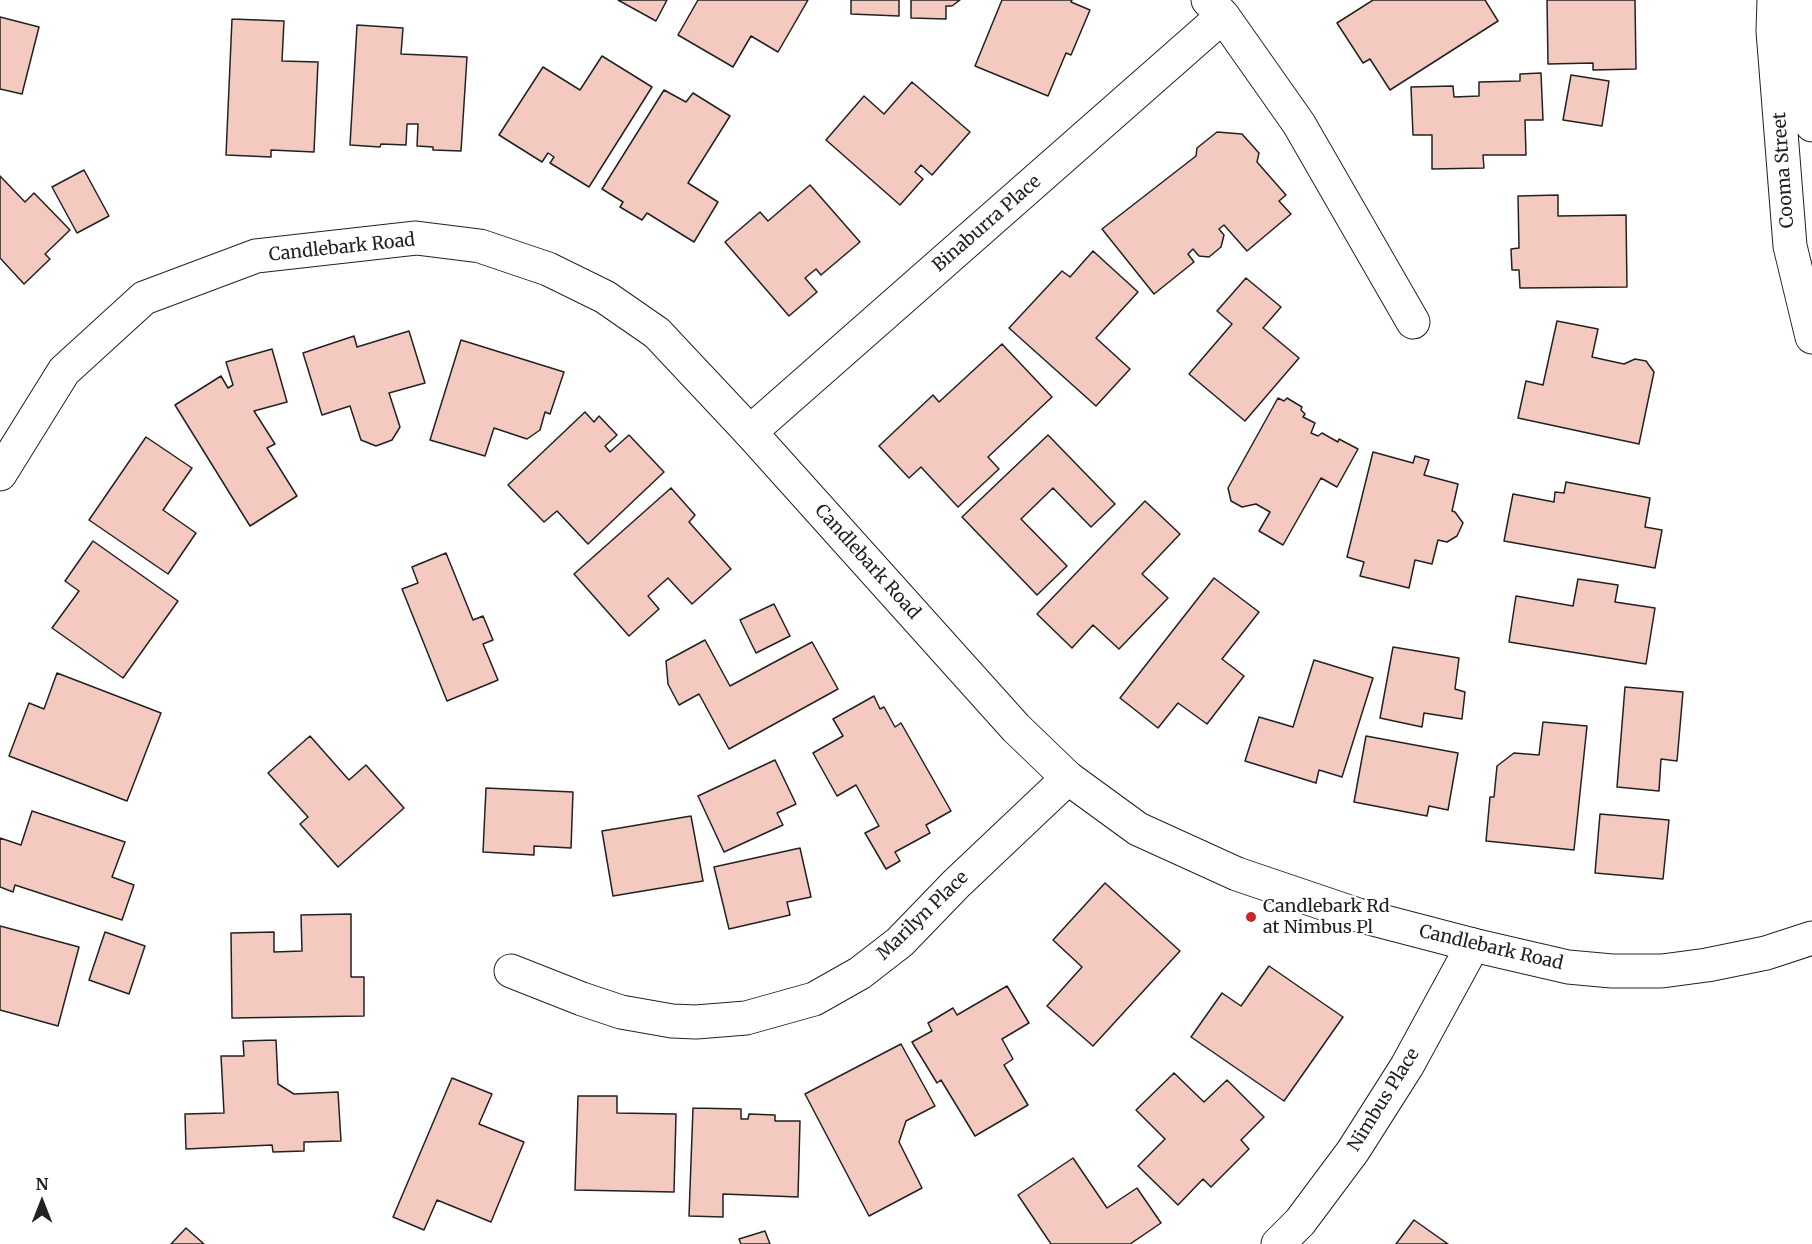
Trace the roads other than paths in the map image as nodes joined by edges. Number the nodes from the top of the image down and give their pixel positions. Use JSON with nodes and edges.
{"nodes":[{"id":1,"x":1774,"y":0,"type":"edge"},
{"id":2,"x":1797,"y":0,"type":"edge"},
{"id":3,"x":1216,"y":8,"type":"edge"},
{"id":4,"x":1812,"y":124,"type":"edge"},
{"id":5,"x":1413,"y":322,"type":"dead end"},
{"id":6,"x":1812,"y":338,"type":"edge"},
{"id":7,"x":750,"y":432,"type":"junction"},
{"id":8,"x":0,"y":474,"type":"edge"},
{"id":9,"x":1068,"y":778,"type":"junction"},
{"id":10,"x":1812,"y":938,"type":"edge"},
{"id":11,"x":1473,"y":945,"type":"junction"},
{"id":12,"x":511,"y":971,"type":"dead end"},
{"id":13,"x":1278,"y":1244,"type":"edge"}],
"edges":[{"from":1,"to":6,"type":"street","name":"Cooma Street"},
{"from":2,"to":4,"type":"street","name":"Cooma Street"},
{"from":3,"to":5,"type":"street","name":"Binaburra Place"},
{"from":3,"to":7,"type":"street","name":"Binaburra Place"},
{"from":7,"to":8,"type":"street","name":"Candlebark Road"},
{"from":7,"to":9,"type":"street","name":"Candlebark Road"},
{"from":9,"to":11,"type":"street","name":"Candlebark Road"},
{"from":9,"to":12,"type":"street","name":"Marilyn Place"},
{"from":10,"to":11,"type":"street","name":"Candlebark Road"},
{"from":11,"to":13,"type":"street","name":"Nimbus Place"}]}
